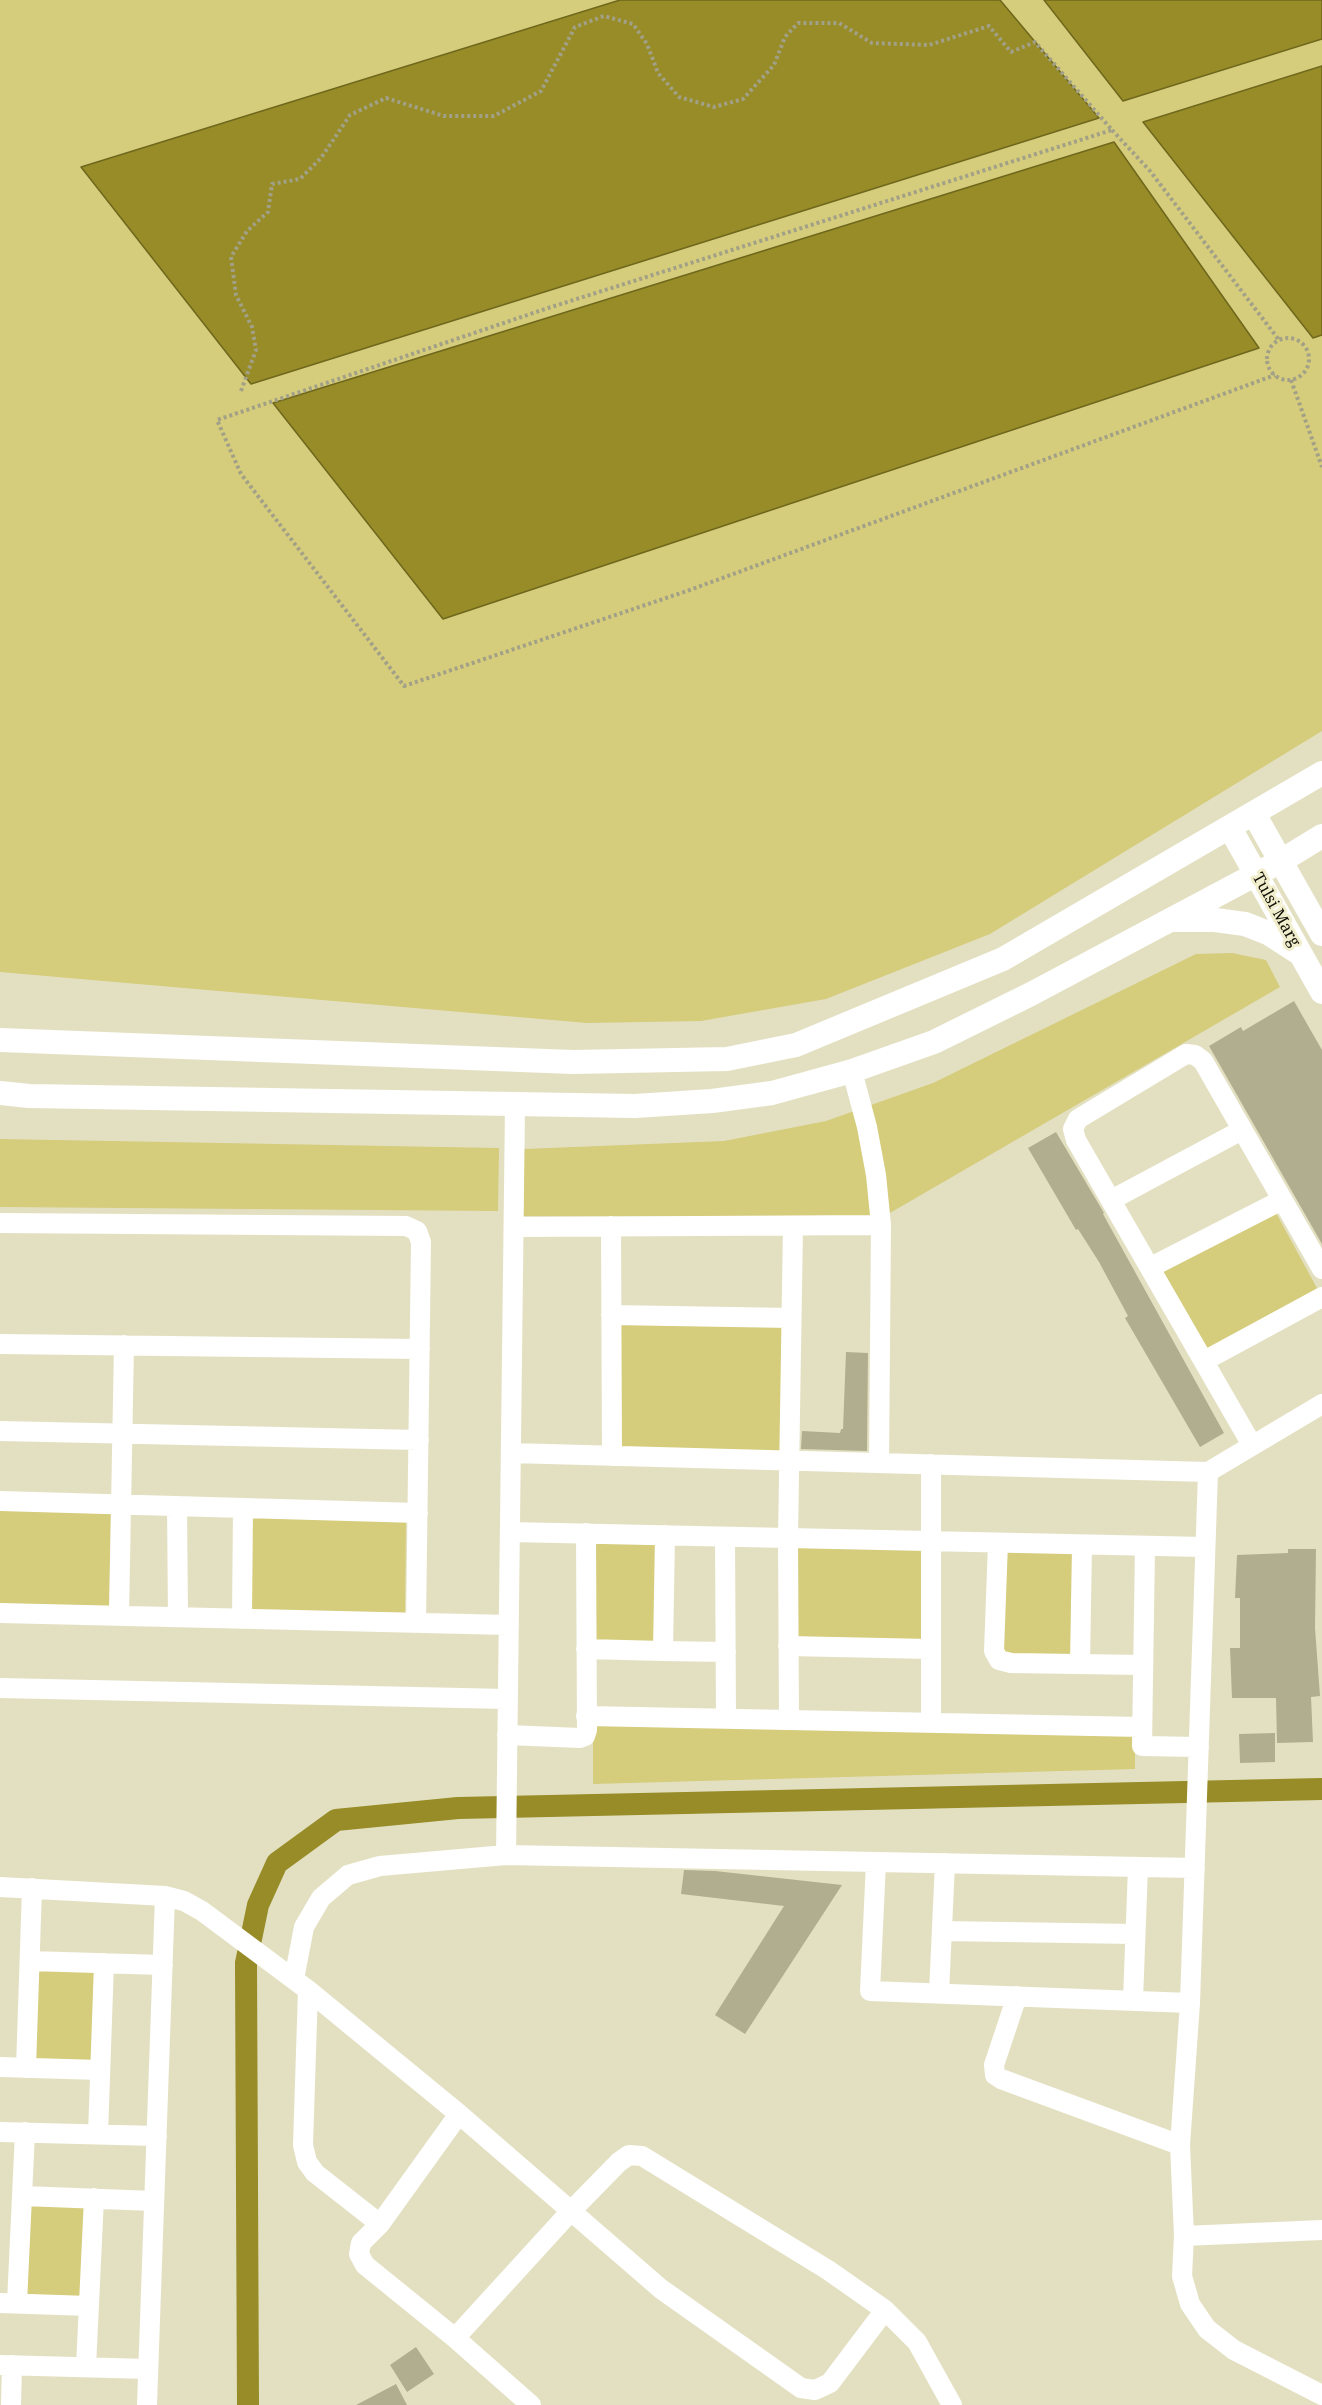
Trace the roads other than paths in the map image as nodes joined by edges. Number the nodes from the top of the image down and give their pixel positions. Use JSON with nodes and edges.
{"nodes":[{"id":1,"x":1322,"y":773,"type":"edge"},
{"id":2,"x":1254,"y":814,"type":"junction"},
{"id":3,"x":1230,"y":828,"type":"junction"},
{"id":4,"x":1322,"y":836,"type":"edge"},
{"id":5,"x":1281,"y":861,"type":"junction"},
{"id":6,"x":1256,"y":874,"type":"junction"},
{"id":7,"x":1170,"y":920,"type":"junction"},
{"id":8,"x":1322,"y":934,"type":"edge"},
{"id":9,"x":1301,"y":954,"type":"junction"},
{"id":10,"x":1322,"y":992,"type":"edge"},
{"id":11,"x":0,"y":1032,"type":"edge"},
{"id":12,"x":0,"y":1040,"type":"edge"},
{"id":13,"x":33,"y":1042,"type":"junction"},
{"id":14,"x":852,"y":1071,"type":"junction"},
{"id":15,"x":0,"y":1093,"type":"edge"},
{"id":16,"x":29,"y":1096,"type":"junction"},
{"id":17,"x":0,"y":1098,"type":"edge"},
{"id":18,"x":515,"y":1106,"type":"junction"},
{"id":19,"x":1242,"y":1130,"type":"junction"},
{"id":20,"x":1113,"y":1199,"type":"junction"},
{"id":21,"x":1282,"y":1200,"type":"junction"},
{"id":22,"x":0,"y":1223,"type":"edge"},
{"id":23,"x":881,"y":1225,"type":"junction"},
{"id":24,"x":793,"y":1226,"type":"junction"},
{"id":25,"x":514,"y":1227,"type":"junction"},
{"id":26,"x":611,"y":1227,"type":"junction"},
{"id":27,"x":1151,"y":1267,"type":"junction"},
{"id":28,"x":1322,"y":1269,"type":"edge"},
{"id":29,"x":1322,"y":1297,"type":"edge"},
{"id":30,"x":611,"y":1316,"type":"junction"},
{"id":31,"x":791,"y":1318,"type":"junction"},
{"id":32,"x":0,"y":1344,"type":"edge"},
{"id":33,"x":124,"y":1345,"type":"junction"},
{"id":34,"x":420,"y":1349,"type":"junction"},
{"id":35,"x":1204,"y":1361,"type":"junction"},
{"id":36,"x":1322,"y":1404,"type":"edge"},
{"id":37,"x":0,"y":1431,"type":"edge"},
{"id":38,"x":122,"y":1433,"type":"junction"},
{"id":39,"x":419,"y":1440,"type":"junction"},
{"id":40,"x":1252,"y":1445,"type":"junction"},
{"id":41,"x":511,"y":1454,"type":"junction"},
{"id":42,"x":612,"y":1456,"type":"junction"},
{"id":43,"x":789,"y":1461,"type":"junction"},
{"id":44,"x":879,"y":1463,"type":"junction"},
{"id":45,"x":931,"y":1464,"type":"junction"},
{"id":46,"x":1208,"y":1472,"type":"junction"},
{"id":47,"x":0,"y":1501,"type":"edge"},
{"id":48,"x":121,"y":1504,"type":"junction"},
{"id":49,"x":177,"y":1506,"type":"junction"},
{"id":50,"x":243,"y":1508,"type":"junction"},
{"id":51,"x":418,"y":1513,"type":"junction"},
{"id":52,"x":510,"y":1532,"type":"junction"},
{"id":53,"x":586,"y":1533,"type":"junction"},
{"id":54,"x":665,"y":1535,"type":"junction"},
{"id":55,"x":725,"y":1537,"type":"junction"},
{"id":56,"x":788,"y":1538,"type":"junction"},
{"id":57,"x":930,"y":1541,"type":"junction"},
{"id":58,"x":998,"y":1543,"type":"junction"},
{"id":59,"x":1082,"y":1545,"type":"junction"},
{"id":60,"x":1144,"y":1546,"type":"junction"},
{"id":61,"x":1205,"y":1547,"type":"junction"},
{"id":62,"x":0,"y":1613,"type":"edge"},
{"id":63,"x":119,"y":1616,"type":"junction"},
{"id":64,"x":178,"y":1617,"type":"junction"},
{"id":65,"x":242,"y":1619,"type":"junction"},
{"id":66,"x":416,"y":1623,"type":"junction"},
{"id":67,"x":509,"y":1625,"type":"junction"},
{"id":68,"x":788,"y":1646,"type":"junction"},
{"id":69,"x":586,"y":1649,"type":"junction"},
{"id":70,"x":930,"y":1649,"type":"junction"},
{"id":71,"x":663,"y":1651,"type":"junction"},
{"id":72,"x":726,"y":1652,"type":"junction"},
{"id":73,"x":1080,"y":1664,"type":"junction"},
{"id":74,"x":1143,"y":1665,"type":"junction"},
{"id":75,"x":0,"y":1688,"type":"edge"},
{"id":76,"x":508,"y":1699,"type":"junction"},
{"id":77,"x":586,"y":1716,"type":"junction"},
{"id":78,"x":726,"y":1719,"type":"junction"},
{"id":79,"x":789,"y":1720,"type":"junction"},
{"id":80,"x":931,"y":1722,"type":"junction"},
{"id":81,"x":1142,"y":1726,"type":"junction"},
{"id":82,"x":507,"y":1735,"type":"junction"},
{"id":83,"x":1199,"y":1747,"type":"junction"},
{"id":84,"x":506,"y":1855,"type":"junction"},
{"id":85,"x":876,"y":1862,"type":"junction"},
{"id":86,"x":945,"y":1863,"type":"junction"},
{"id":87,"x":1138,"y":1867,"type":"junction"},
{"id":88,"x":1195,"y":1868,"type":"junction"},
{"id":89,"x":0,"y":1887,"type":"edge"},
{"id":90,"x":32,"y":1888,"type":"junction"},
{"id":91,"x":165,"y":1896,"type":"junction"},
{"id":92,"x":942,"y":1931,"type":"junction"},
{"id":93,"x":1135,"y":1934,"type":"junction"},
{"id":94,"x":30,"y":1961,"type":"junction"},
{"id":95,"x":104,"y":1963,"type":"junction"},
{"id":96,"x":163,"y":1965,"type":"junction"},
{"id":97,"x":294,"y":1979,"type":"junction"},
{"id":98,"x":939,"y":1993,"type":"junction"},
{"id":99,"x":1017,"y":1996,"type":"junction"},
{"id":100,"x":1133,"y":2000,"type":"junction"},
{"id":101,"x":1190,"y":2003,"type":"junction"},
{"id":102,"x":0,"y":2067,"type":"edge"},
{"id":103,"x":26,"y":2068,"type":"junction"},
{"id":104,"x":100,"y":2070,"type":"junction"},
{"id":105,"x":459,"y":2114,"type":"junction"},
{"id":106,"x":0,"y":2132,"type":"edge"},
{"id":107,"x":25,"y":2132,"type":"junction"},
{"id":108,"x":98,"y":2134,"type":"junction"},
{"id":109,"x":156,"y":2136,"type":"junction"},
{"id":110,"x":1180,"y":2145,"type":"junction"},
{"id":111,"x":22,"y":2196,"type":"junction"},
{"id":112,"x":94,"y":2199,"type":"junction"},
{"id":113,"x":154,"y":2201,"type":"junction"},
{"id":114,"x":571,"y":2211,"type":"junction"},
{"id":115,"x":380,"y":2224,"type":"junction"},
{"id":116,"x":1322,"y":2230,"type":"edge"},
{"id":117,"x":1184,"y":2236,"type":"junction"},
{"id":118,"x":9,"y":2303,"type":"edge"},
{"id":119,"x":89,"y":2306,"type":"junction"},
{"id":120,"x":885,"y":2310,"type":"junction"},
{"id":121,"x":455,"y":2338,"type":"junction"},
{"id":122,"x":6,"y":2365,"type":"edge"},
{"id":123,"x":86,"y":2367,"type":"junction"},
{"id":124,"x":148,"y":2368,"type":"junction"},
{"id":125,"x":1322,"y":2395,"type":"edge"},
{"id":126,"x":11,"y":2405,"type":"edge"},
{"id":127,"x":147,"y":2405,"type":"edge"},
{"id":128,"x":531,"y":2405,"type":"edge"},
{"id":129,"x":952,"y":2405,"type":"edge"}],
"edges":[{"from":1,"to":2,"type":"street"},
{"from":2,"to":3,"type":"street"},
{"from":2,"to":5,"type":"street","name":"Tulsi Marg"},
{"from":3,"to":6,"type":"street","name":"Tulsi Marg"},
{"from":3,"to":13,"type":"street"},
{"from":4,"to":5,"type":"street"},
{"from":5,"to":6,"type":"street"},
{"from":5,"to":8,"type":"street","name":"Tulsi Marg"},
{"from":6,"to":7,"type":"street"},
{"from":6,"to":9,"type":"street","name":"Tulsi Marg"},
{"from":7,"to":9,"type":"street"},
{"from":7,"to":14,"type":"street"},
{"from":9,"to":10,"type":"street","name":"Tulsi Marg"},
{"from":11,"to":13,"type":"street"},
{"from":12,"to":13,"type":"street"},
{"from":14,"to":18,"type":"street"},
{"from":14,"to":23,"type":"street"},
{"from":15,"to":16,"type":"street"},
{"from":16,"to":17,"type":"street"},
{"from":16,"to":18,"type":"street"},
{"from":18,"to":25,"type":"street"},
{"from":19,"to":20,"type":"street"},
{"from":19,"to":20,"type":"street"},
{"from":19,"to":21,"type":"street"},
{"from":20,"to":27,"type":"street"},
{"from":21,"to":27,"type":"street"},
{"from":21,"to":28,"type":"street"},
{"from":22,"to":34,"type":"street"},
{"from":23,"to":24,"type":"street"},
{"from":23,"to":44,"type":"street"},
{"from":24,"to":26,"type":"street"},
{"from":24,"to":31,"type":"street"},
{"from":25,"to":26,"type":"street"},
{"from":25,"to":41,"type":"street"},
{"from":26,"to":30,"type":"street"},
{"from":27,"to":35,"type":"street"},
{"from":29,"to":35,"type":"street"},
{"from":30,"to":31,"type":"street"},
{"from":30,"to":42,"type":"street"},
{"from":31,"to":43,"type":"street"},
{"from":32,"to":33,"type":"street"},
{"from":33,"to":34,"type":"street"},
{"from":33,"to":38,"type":"street"},
{"from":34,"to":39,"type":"street"},
{"from":35,"to":40,"type":"street"},
{"from":36,"to":40,"type":"street"},
{"from":37,"to":38,"type":"street"},
{"from":38,"to":39,"type":"street"},
{"from":38,"to":48,"type":"street"},
{"from":39,"to":51,"type":"street"},
{"from":40,"to":46,"type":"street"},
{"from":41,"to":42,"type":"street"},
{"from":41,"to":52,"type":"street"},
{"from":42,"to":43,"type":"street"},
{"from":43,"to":44,"type":"street"},
{"from":43,"to":56,"type":"street"},
{"from":44,"to":45,"type":"street"},
{"from":45,"to":46,"type":"street"},
{"from":45,"to":57,"type":"street"},
{"from":46,"to":61,"type":"street"},
{"from":47,"to":48,"type":"street"},
{"from":48,"to":49,"type":"street"},
{"from":48,"to":63,"type":"street"},
{"from":49,"to":50,"type":"street"},
{"from":49,"to":64,"type":"street"},
{"from":50,"to":51,"type":"street"},
{"from":50,"to":65,"type":"street"},
{"from":51,"to":66,"type":"street"},
{"from":52,"to":53,"type":"street"},
{"from":52,"to":67,"type":"street"},
{"from":53,"to":54,"type":"street"},
{"from":53,"to":69,"type":"street"},
{"from":54,"to":55,"type":"street"},
{"from":54,"to":71,"type":"street"},
{"from":55,"to":56,"type":"street"},
{"from":55,"to":72,"type":"street"},
{"from":56,"to":57,"type":"street"},
{"from":56,"to":68,"type":"street"},
{"from":57,"to":58,"type":"street"},
{"from":57,"to":70,"type":"street"},
{"from":58,"to":59,"type":"street"},
{"from":58,"to":73,"type":"street"},
{"from":59,"to":60,"type":"street"},
{"from":59,"to":73,"type":"street"},
{"from":60,"to":61,"type":"street"},
{"from":60,"to":74,"type":"street"},
{"from":61,"to":83,"type":"street"},
{"from":62,"to":63,"type":"street"},
{"from":63,"to":64,"type":"street"},
{"from":64,"to":65,"type":"street"},
{"from":65,"to":66,"type":"street"},
{"from":66,"to":67,"type":"street"},
{"from":67,"to":76,"type":"street"},
{"from":68,"to":70,"type":"street"},
{"from":68,"to":79,"type":"street"},
{"from":69,"to":71,"type":"street"},
{"from":69,"to":77,"type":"street"},
{"from":70,"to":80,"type":"street"},
{"from":71,"to":72,"type":"street"},
{"from":72,"to":78,"type":"street"},
{"from":73,"to":74,"type":"street"},
{"from":74,"to":81,"type":"street"},
{"from":75,"to":76,"type":"street"},
{"from":76,"to":82,"type":"street"},
{"from":77,"to":78,"type":"street"},
{"from":77,"to":82,"type":"street"},
{"from":78,"to":79,"type":"street"},
{"from":79,"to":80,"type":"street"},
{"from":80,"to":81,"type":"street"},
{"from":81,"to":83,"type":"street"},
{"from":82,"to":84,"type":"street"},
{"from":83,"to":88,"type":"street"},
{"from":84,"to":85,"type":"street"},
{"from":84,"to":97,"type":"street"},
{"from":85,"to":86,"type":"street"},
{"from":85,"to":98,"type":"street"},
{"from":86,"to":87,"type":"street"},
{"from":86,"to":92,"type":"street"},
{"from":87,"to":88,"type":"street"},
{"from":87,"to":93,"type":"street"},
{"from":88,"to":101,"type":"street"},
{"from":89,"to":90,"type":"street"},
{"from":90,"to":91,"type":"street"},
{"from":90,"to":94,"type":"street"},
{"from":91,"to":96,"type":"street"},
{"from":91,"to":97,"type":"street"},
{"from":92,"to":93,"type":"street"},
{"from":92,"to":98,"type":"street"},
{"from":93,"to":100,"type":"street"},
{"from":94,"to":95,"type":"street"},
{"from":94,"to":103,"type":"street"},
{"from":95,"to":96,"type":"street"},
{"from":95,"to":104,"type":"street"},
{"from":96,"to":109,"type":"street"},
{"from":97,"to":105,"type":"street"},
{"from":97,"to":115,"type":"street"},
{"from":98,"to":99,"type":"street"},
{"from":99,"to":100,"type":"street"},
{"from":99,"to":110,"type":"street"},
{"from":100,"to":101,"type":"street"},
{"from":101,"to":110,"type":"street"},
{"from":102,"to":103,"type":"street"},
{"from":103,"to":104,"type":"street"},
{"from":104,"to":108,"type":"street"},
{"from":105,"to":114,"type":"street"},
{"from":105,"to":115,"type":"street"},
{"from":106,"to":107,"type":"street"},
{"from":107,"to":108,"type":"street"},
{"from":107,"to":111,"type":"street"},
{"from":108,"to":109,"type":"street"},
{"from":109,"to":113,"type":"street"},
{"from":110,"to":117,"type":"street"},
{"from":111,"to":112,"type":"street"},
{"from":111,"to":118,"type":"street"},
{"from":112,"to":113,"type":"street"},
{"from":112,"to":119,"type":"street"},
{"from":113,"to":124,"type":"street"},
{"from":114,"to":120,"type":"street"},
{"from":114,"to":120,"type":"street"},
{"from":114,"to":121,"type":"street"},
{"from":115,"to":121,"type":"street"},
{"from":116,"to":117,"type":"street"},
{"from":117,"to":125,"type":"street"},
{"from":118,"to":119,"type":"street"},
{"from":119,"to":123,"type":"street"},
{"from":120,"to":129,"type":"street"},
{"from":121,"to":128,"type":"street"},
{"from":122,"to":123,"type":"street"},
{"from":122,"to":126,"type":"street"},
{"from":123,"to":124,"type":"street"},
{"from":124,"to":127,"type":"street"}]}
